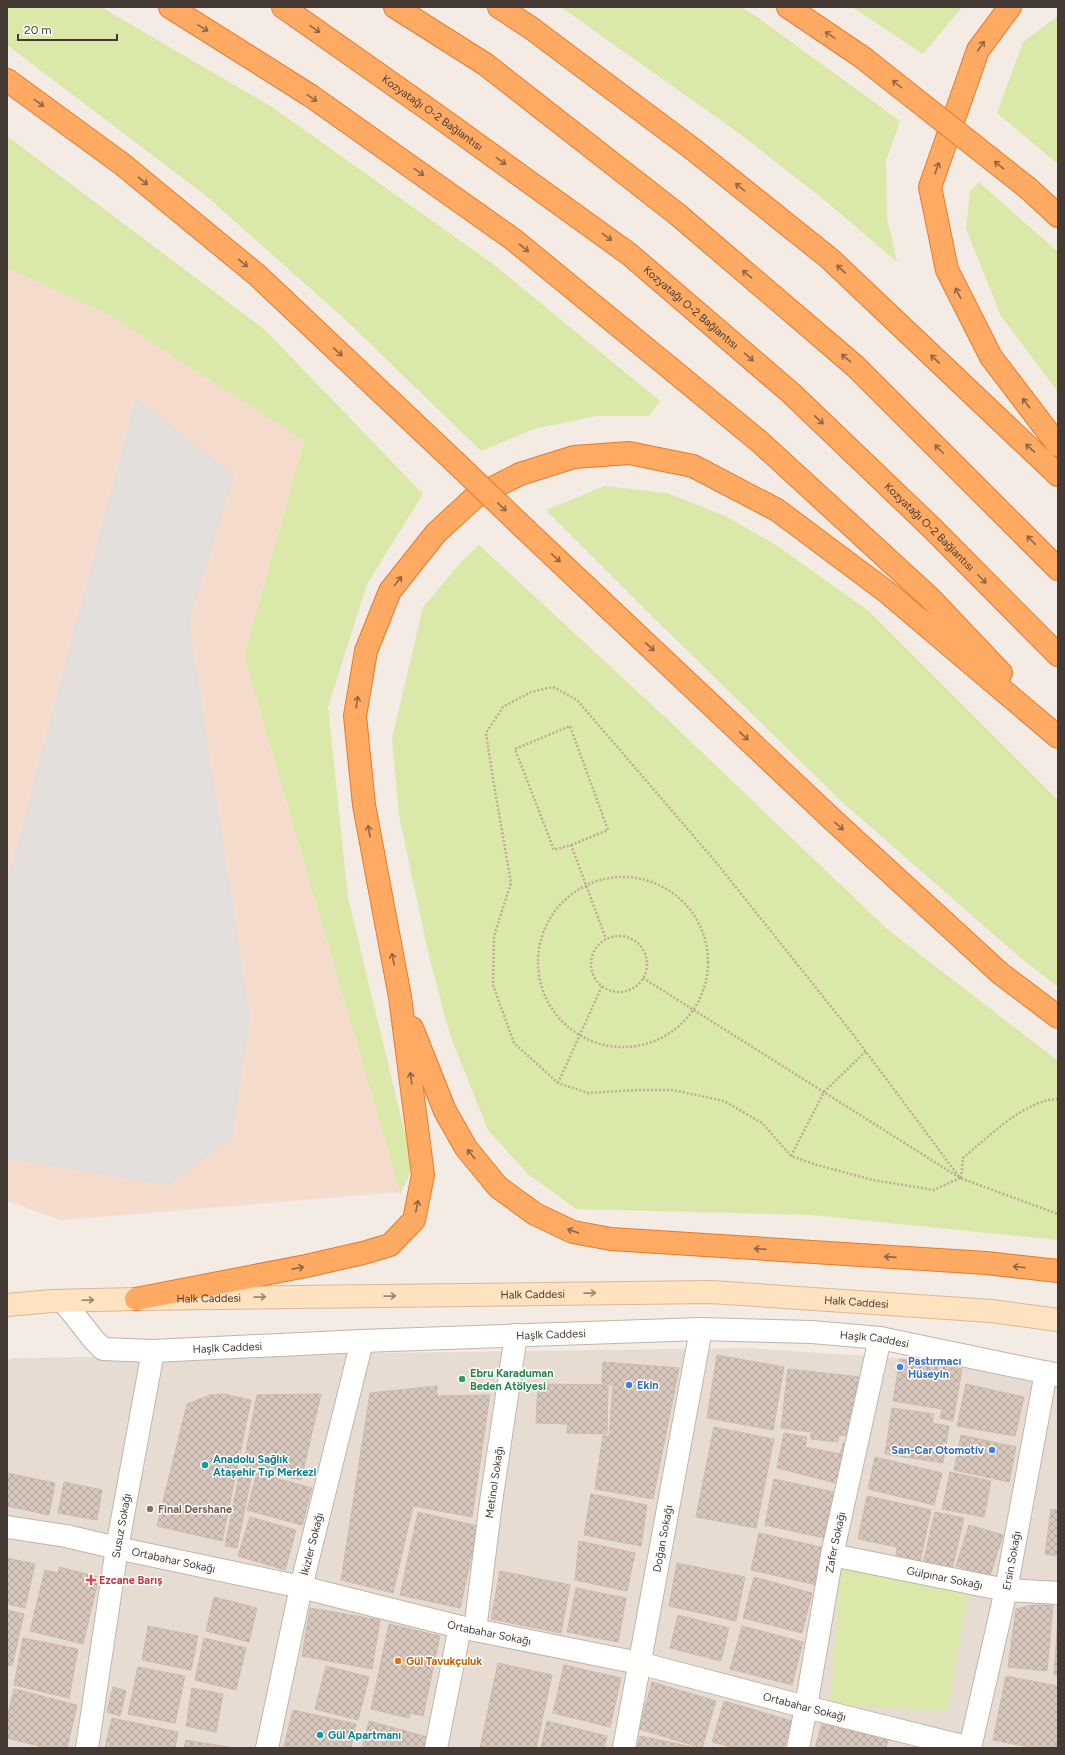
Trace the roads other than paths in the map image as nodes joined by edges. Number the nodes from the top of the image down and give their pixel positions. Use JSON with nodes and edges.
{"nodes":[{"id":1,"x":170,"y":7,"type":"edge"},
{"id":2,"x":283,"y":7,"type":"edge"},
{"id":3,"x":395,"y":7,"type":"edge"},
{"id":4,"x":499,"y":7,"type":"edge"},
{"id":5,"x":788,"y":7,"type":"edge"},
{"id":6,"x":1010,"y":7,"type":"edge"},
{"id":7,"x":7,"y":80,"type":"edge"},
{"id":8,"x":1058,"y":216,"type":"edge"},
{"id":9,"x":1058,"y":445,"type":"edge"},
{"id":10,"x":1058,"y":475,"type":"edge"},
{"id":11,"x":1058,"y":569,"type":"edge"},
{"id":12,"x":1058,"y":655,"type":"edge"},
{"id":13,"x":1058,"y":733,"type":"edge"},
{"id":14,"x":1058,"y":737,"type":"edge"},
{"id":15,"x":400,"y":997,"type":"junction"},
{"id":16,"x":1058,"y":1017,"type":"edge"},
{"id":17,"x":1058,"y":1271,"type":"edge"},
{"id":18,"x":136,"y":1299,"type":"junction"},
{"id":19,"x":58,"y":1301,"type":"junction"},
{"id":20,"x":7,"y":1305,"type":"edge"},
{"id":21,"x":7,"y":1317,"type":"edge"},
{"id":22,"x":1058,"y":1320,"type":"edge"},
{"id":23,"x":702,"y":1329,"type":"junction"},
{"id":24,"x":516,"y":1335,"type":"junction"},
{"id":25,"x":880,"y":1338,"type":"junction"},
{"id":26,"x":362,"y":1341,"type":"junction"},
{"id":27,"x":153,"y":1351,"type":"junction"},
{"id":28,"x":1052,"y":1374,"type":"edge"},
{"id":29,"x":7,"y":1527,"type":"edge"},
{"id":30,"x":117,"y":1548,"type":"junction"},
{"id":31,"x":832,"y":1555,"type":"junction"},
{"id":32,"x":301,"y":1587,"type":"junction"},
{"id":33,"x":1006,"y":1590,"type":"junction"},
{"id":34,"x":1058,"y":1593,"type":"edge"},
{"id":35,"x":468,"y":1628,"type":"junction"},
{"id":36,"x":639,"y":1663,"type":"junction"},
{"id":37,"x":806,"y":1707,"type":"junction"},
{"id":38,"x":86,"y":1748,"type":"edge"},
{"id":39,"x":267,"y":1748,"type":"edge"},
{"id":40,"x":436,"y":1748,"type":"edge"},
{"id":41,"x":624,"y":1748,"type":"edge"},
{"id":42,"x":798,"y":1748,"type":"edge"},
{"id":43,"x":970,"y":1748,"type":"edge"}],
"edges":[{"from":1,"to":13,"type":"highway","one_way":true},
{"from":2,"to":12,"type":"highway","name":"Kozyatağı O-2 Bağlantısı","one_way":true},
{"from":11,"to":3,"type":"highway","one_way":true},
{"from":10,"to":4,"type":"highway","one_way":true},
{"from":8,"to":5,"type":"highway","one_way":true,"bridge":true},
{"from":9,"to":6,"type":"highway","one_way":true},
{"from":7,"to":16,"type":"highway","one_way":true,"bridge":true},
{"from":15,"to":14,"type":"highway","one_way":true},
{"from":17,"to":15,"type":"highway","one_way":true},
{"from":18,"to":15,"type":"highway","one_way":true},
{"from":19,"to":18,"type":"main road","name":"Halk Caddesi","one_way":true},
{"from":18,"to":22,"type":"main road","name":"Halk Caddesi","one_way":true},
{"from":19,"to":20,"type":"main road","name":"Halk Caddesi"},
{"from":19,"to":21,"type":"main road"},
{"from":19,"to":27,"type":"street","name":"Haşlk Caddesi"},
{"from":23,"to":24,"type":"street","name":"Haşlk Caddesi"},
{"from":23,"to":25,"type":"street","name":"Haşlk Caddesi"},
{"from":23,"to":36,"type":"street","name":"Doğan Sokağı"},
{"from":24,"to":26,"type":"street","name":"Haşlk Caddesi"},
{"from":24,"to":35,"type":"street","name":"Metinol Sokağı"},
{"from":25,"to":28,"type":"street","name":"Haşlk Caddesi"},
{"from":25,"to":31,"type":"street","name":"Zafer Sokağı"},
{"from":26,"to":27,"type":"street","name":"Haşlk Caddesi"},
{"from":26,"to":32,"type":"street","name":"İkizler Sokağı"},
{"from":27,"to":30,"type":"street","name":"Susuz Sokağı"},
{"from":28,"to":33,"type":"street","name":"Ersin Sokağı"},
{"from":29,"to":30,"type":"street","name":"Ortabahar Sokağı"},
{"from":30,"to":32,"type":"street","name":"Ortabahar Sokağı"},
{"from":30,"to":38,"type":"street","name":"Susuz Sokağı"},
{"from":31,"to":33,"type":"street","name":"Gülpınar Sokağı"},
{"from":31,"to":37,"type":"street","name":"Zafer Sokağı"},
{"from":32,"to":35,"type":"street","name":"Ortabahar Sokağı"},
{"from":32,"to":39,"type":"street","name":"İkizler Sokağı"},
{"from":33,"to":34,"type":"street","name":"Gülpınar Sokağı"},
{"from":33,"to":43,"type":"street","name":"Ersin Sokağı"},
{"from":35,"to":36,"type":"street","name":"Ortabahar Sokağı"},
{"from":35,"to":40,"type":"street","name":"Metinol Sokağı"},
{"from":36,"to":37,"type":"street","name":"Ortabahar Sokağı"},
{"from":36,"to":41,"type":"street","name":"Doğan Sokağı"},
{"from":37,"to":42,"type":"street","name":"Zafer Sokağı"},
{"from":37,"to":43,"type":"street","name":"Ortabahar Sokağı"}]}
